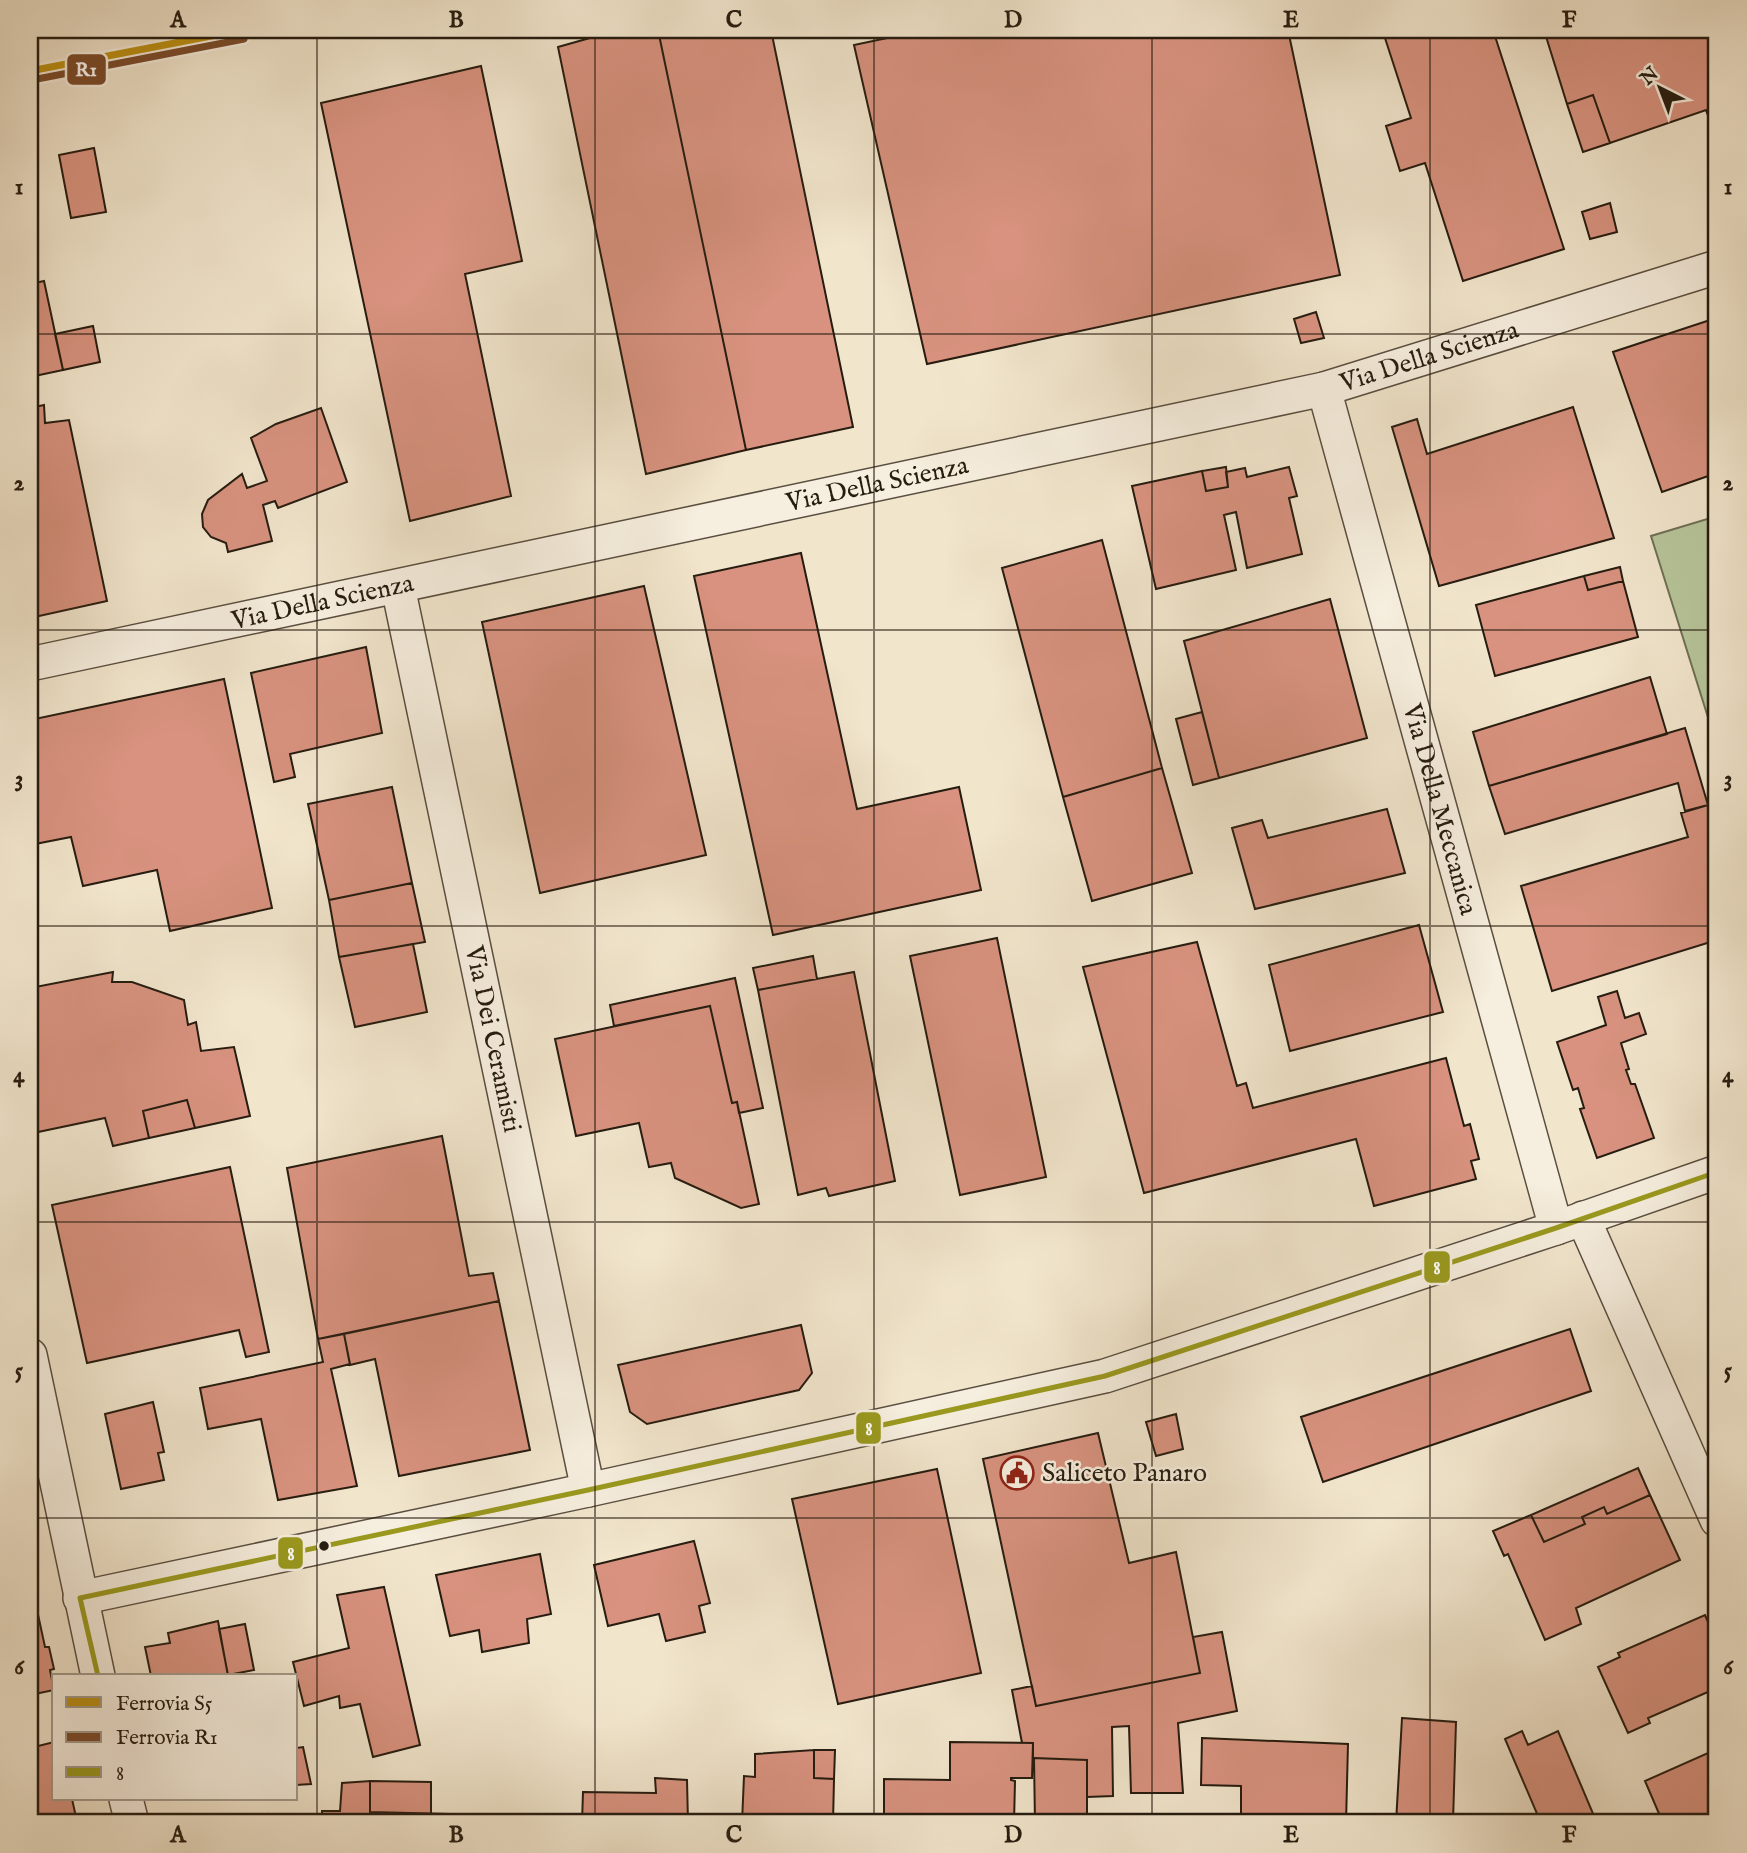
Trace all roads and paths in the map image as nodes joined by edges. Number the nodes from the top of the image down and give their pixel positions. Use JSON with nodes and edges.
{"nodes":[{"id":1,"x":1717,"y":267,"type":"edge"},
{"id":2,"x":1324,"y":389,"type":"junction"},
{"id":3,"x":398,"y":587,"type":"junction"},
{"id":4,"x":30,"y":664,"type":"edge"},
{"id":5,"x":1717,"y":1172,"type":"edge"},
{"id":6,"x":1570,"y":1223,"type":"junction"},
{"id":7,"x":30,"y":1355,"type":"edge"},
{"id":8,"x":588,"y":1490,"type":"junction"},
{"id":9,"x":1717,"y":1520,"type":"edge"},
{"id":10,"x":80,"y":1598,"type":"junction"},
{"id":11,"x":98,"y":1674,"type":"edge"},
{"id":12,"x":127,"y":1800,"type":"edge"},
{"id":13,"x":132,"y":1823,"type":"edge"}],
"edges":[{"from":1,"to":2,"type":"street","name":"Via Della Scienza"},
{"from":2,"to":3,"type":"street","name":"Via Della Scienza"},
{"from":2,"to":6,"type":"street","name":"Via Della Meccanica"},
{"from":3,"to":4,"type":"street","name":"Via Della Scienza"},
{"from":3,"to":8,"type":"street","name":"Via Dei Ceramisti"},
{"from":5,"to":6,"type":"street"},
{"from":6,"to":8,"type":"street"},
{"from":6,"to":9,"type":"street","name":"Via Della Meccanica"},
{"from":7,"to":10,"type":"street"},
{"from":8,"to":10,"type":"street"},
{"from":10,"to":11,"type":"street"},
{"from":12,"to":13,"type":"street"}]}
